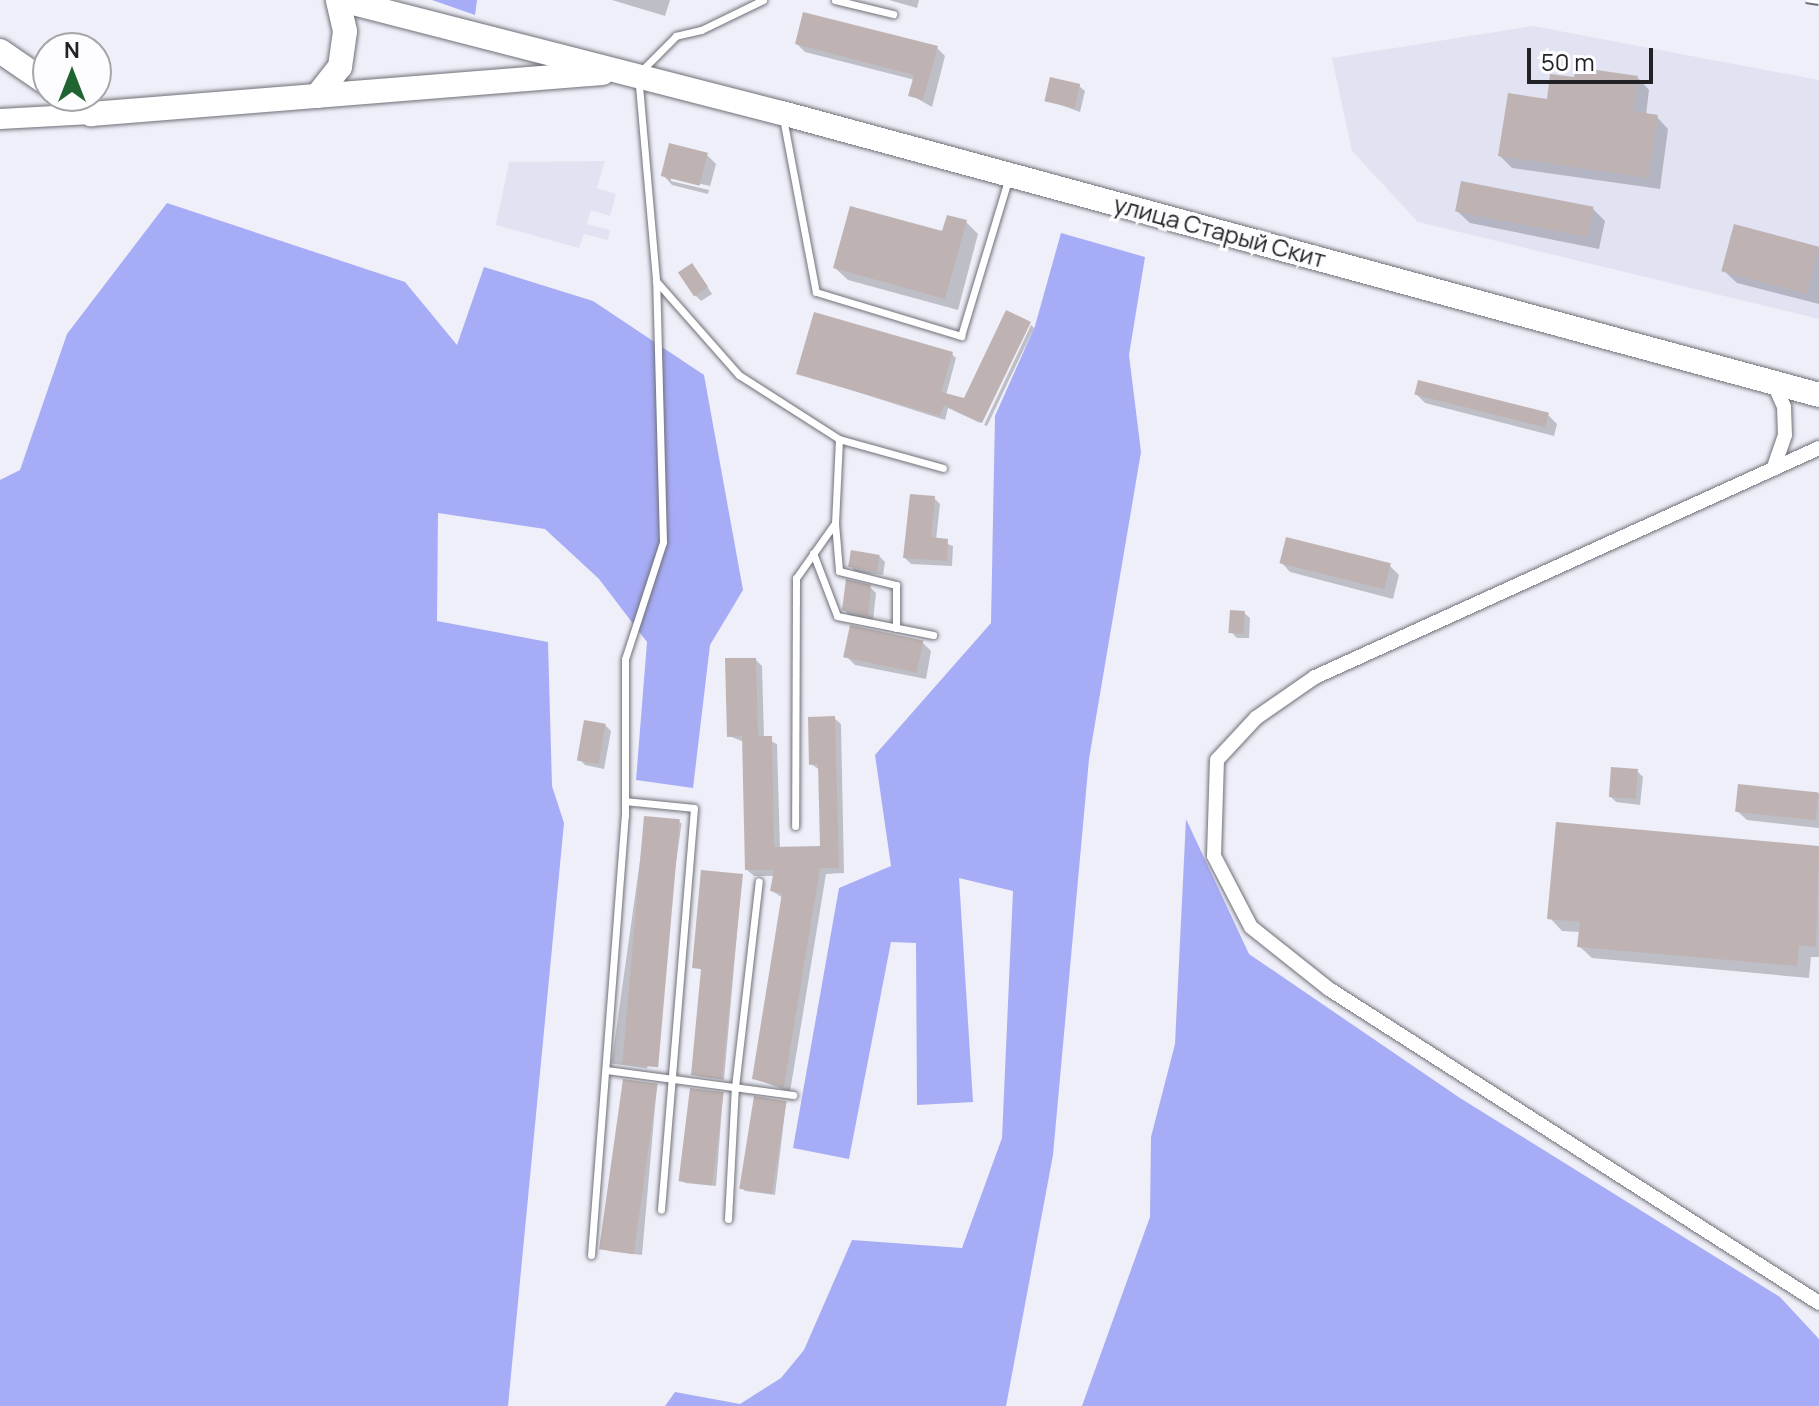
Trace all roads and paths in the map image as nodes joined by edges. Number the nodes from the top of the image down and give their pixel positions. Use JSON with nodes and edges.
{"nodes":[{"id":1,"x":339,"y":0,"type":"edge"},
{"id":2,"x":763,"y":0,"type":"edge"},
{"id":3,"x":835,"y":0,"type":"edge"},
{"id":4,"x":893,"y":14,"type":"dead end"},
{"id":5,"x":0,"y":51,"type":"edge"},
{"id":6,"x":32,"y":73,"type":"edge"},
{"id":7,"x":630,"y":73,"type":"junction"},
{"id":8,"x":317,"y":96,"type":"junction"},
{"id":9,"x":88,"y":112,"type":"edge"},
{"id":10,"x":782,"y":113,"type":"junction"},
{"id":11,"x":91,"y":114,"type":"junction"},
{"id":12,"x":0,"y":119,"type":"edge"},
{"id":13,"x":1010,"y":174,"type":"junction"},
{"id":14,"x":656,"y":281,"type":"junction"},
{"id":15,"x":1773,"y":382,"type":"junction"},
{"id":16,"x":1819,"y":395,"type":"edge"},
{"id":17,"x":839,"y":439,"type":"junction"},
{"id":18,"x":1819,"y":448,"type":"edge"},
{"id":19,"x":943,"y":468,"type":"dead end"},
{"id":20,"x":1773,"y":469,"type":"junction"},
{"id":21,"x":835,"y":523,"type":"junction"},
{"id":22,"x":813,"y":553,"type":"junction"},
{"id":23,"x":896,"y":628,"type":"junction"},
{"id":24,"x":933,"y":635,"type":"dead end"},
{"id":25,"x":625,"y":801,"type":"junction"},
{"id":26,"x":795,"y":826,"type":"dead end"},
{"id":27,"x":759,"y":881,"type":"dead end"},
{"id":28,"x":606,"y":1070,"type":"junction"},
{"id":29,"x":669,"y":1077,"type":"junction"},
{"id":30,"x":735,"y":1087,"type":"junction"},
{"id":31,"x":793,"y":1095,"type":"dead end"},
{"id":32,"x":661,"y":1210,"type":"dead end"},
{"id":33,"x":728,"y":1219,"type":"dead end"},
{"id":34,"x":591,"y":1255,"type":"dead end"},
{"id":35,"x":1819,"y":1303,"type":"edge"}],
"edges":[{"from":1,"to":7,"type":"highway","name":"улица Старый Скит"},
{"from":1,"to":8,"type":"highway"},
{"from":2,"to":7,"type":"lane"},
{"from":3,"to":4,"type":"lane"},
{"from":5,"to":6,"type":"highway"},
{"from":7,"to":8,"type":"highway"},
{"from":7,"to":10,"type":"highway","name":"улица Старый Скит"},
{"from":7,"to":14,"type":"lane"},
{"from":8,"to":11,"type":"highway"},
{"from":9,"to":11,"type":"highway"},
{"from":10,"to":13,"type":"highway","name":"улица Старый Скит"},
{"from":10,"to":13,"type":"lane"},
{"from":11,"to":12,"type":"main road"},
{"from":13,"to":15,"type":"highway","name":"улица Старый Скит"},
{"from":14,"to":17,"type":"lane"},
{"from":14,"to":25,"type":"lane"},
{"from":15,"to":16,"type":"highway","name":"улица Старый Скит"},
{"from":15,"to":20,"type":"street"},
{"from":17,"to":19,"type":"lane"},
{"from":17,"to":21,"type":"lane"},
{"from":18,"to":20,"type":"street"},
{"from":20,"to":35,"type":"street"},
{"from":21,"to":22,"type":"lane"},
{"from":21,"to":23,"type":"lane"},
{"from":22,"to":23,"type":"lane"},
{"from":22,"to":26,"type":"lane"},
{"from":23,"to":24,"type":"lane"},
{"from":25,"to":28,"type":"lane"},
{"from":25,"to":29,"type":"lane"},
{"from":27,"to":30,"type":"lane"},
{"from":28,"to":29,"type":"lane"},
{"from":28,"to":34,"type":"lane"},
{"from":29,"to":30,"type":"lane"},
{"from":29,"to":32,"type":"lane"},
{"from":30,"to":31,"type":"lane"},
{"from":30,"to":33,"type":"lane"}]}
